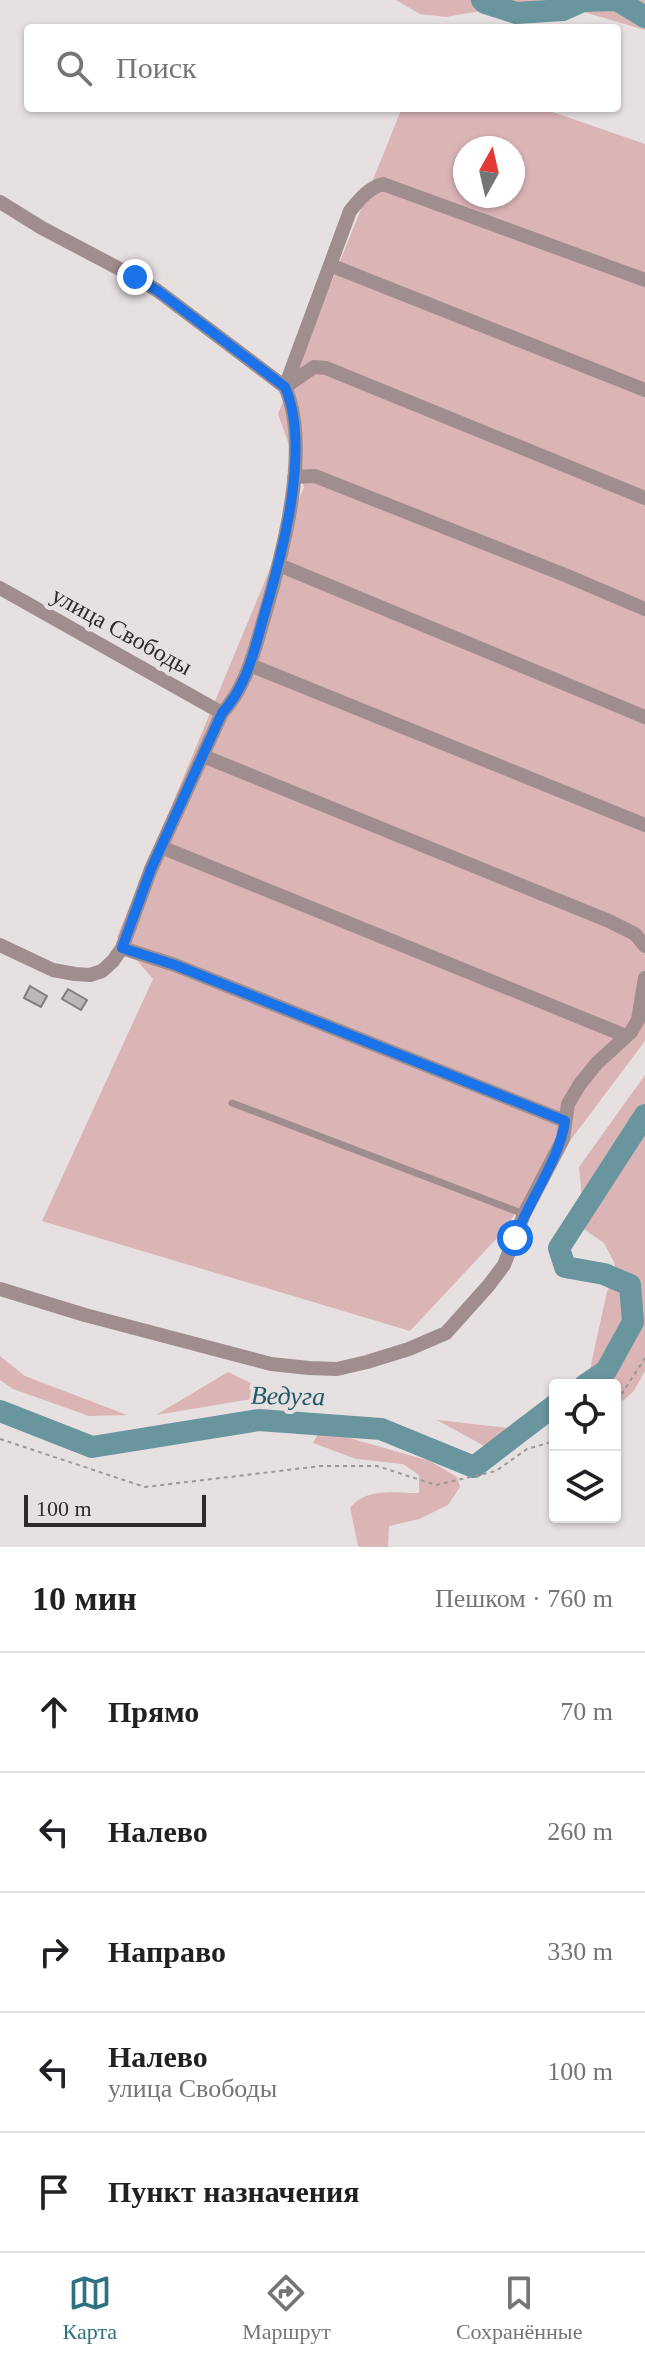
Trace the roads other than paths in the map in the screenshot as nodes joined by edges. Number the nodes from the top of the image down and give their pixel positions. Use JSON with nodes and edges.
{"nodes":[{"id":1,"x":0,"y":202,"type":"edge"},
{"id":2,"x":330,"y":265,"type":"junction"},
{"id":3,"x":645,"y":280,"type":"edge"},
{"id":4,"x":285,"y":387,"type":"junction"},
{"id":5,"x":645,"y":390,"type":"edge"},
{"id":6,"x":294,"y":477,"type":"junction"},
{"id":7,"x":645,"y":498,"type":"edge"},
{"id":8,"x":279,"y":565,"type":"junction"},
{"id":9,"x":1,"y":591,"type":"edge"},
{"id":10,"x":645,"y":609,"type":"edge"},
{"id":11,"x":250,"y":665,"type":"junction"},
{"id":12,"x":222,"y":713,"type":"junction"},
{"id":13,"x":645,"y":717,"type":"edge"},
{"id":14,"x":203,"y":756,"type":"junction"},
{"id":15,"x":645,"y":825,"type":"edge"},
{"id":16,"x":161,"y":847,"type":"junction"},
{"id":17,"x":0,"y":945,"type":"edge"},
{"id":18,"x":645,"y":946,"type":"edge"},
{"id":19,"x":122,"y":948,"type":"junction"},
{"id":20,"x":645,"y":978,"type":"edge"},
{"id":21,"x":626,"y":1036,"type":"junction"},
{"id":22,"x":232,"y":1103,"type":"dead end"},
{"id":23,"x":565,"y":1121,"type":"junction"},
{"id":24,"x":524,"y":1214,"type":"junction"},
{"id":25,"x":0,"y":1289,"type":"edge"}],
"edges":[{"from":1,"to":4,"type":"street"},
{"from":2,"to":3,"type":"street"},
{"from":2,"to":4,"type":"street"},
{"from":2,"to":5,"type":"street"},
{"from":4,"to":6,"type":"street"},
{"from":4,"to":7,"type":"street"},
{"from":6,"to":8,"type":"street"},
{"from":6,"to":10,"type":"street"},
{"from":8,"to":11,"type":"street"},
{"from":8,"to":13,"type":"street"},
{"from":9,"to":12,"type":"street","name":"улица Свободы"},
{"from":11,"to":12,"type":"street"},
{"from":11,"to":15,"type":"street"},
{"from":12,"to":14,"type":"street"},
{"from":14,"to":16,"type":"street"},
{"from":14,"to":18,"type":"street"},
{"from":16,"to":19,"type":"street"},
{"from":16,"to":21,"type":"street"},
{"from":17,"to":19,"type":"street"},
{"from":19,"to":23,"type":"street"},
{"from":20,"to":21,"type":"street"},
{"from":21,"to":23,"type":"street"},
{"from":22,"to":24,"type":"lane"},
{"from":23,"to":24,"type":"street"},
{"from":24,"to":25,"type":"street"}]}
